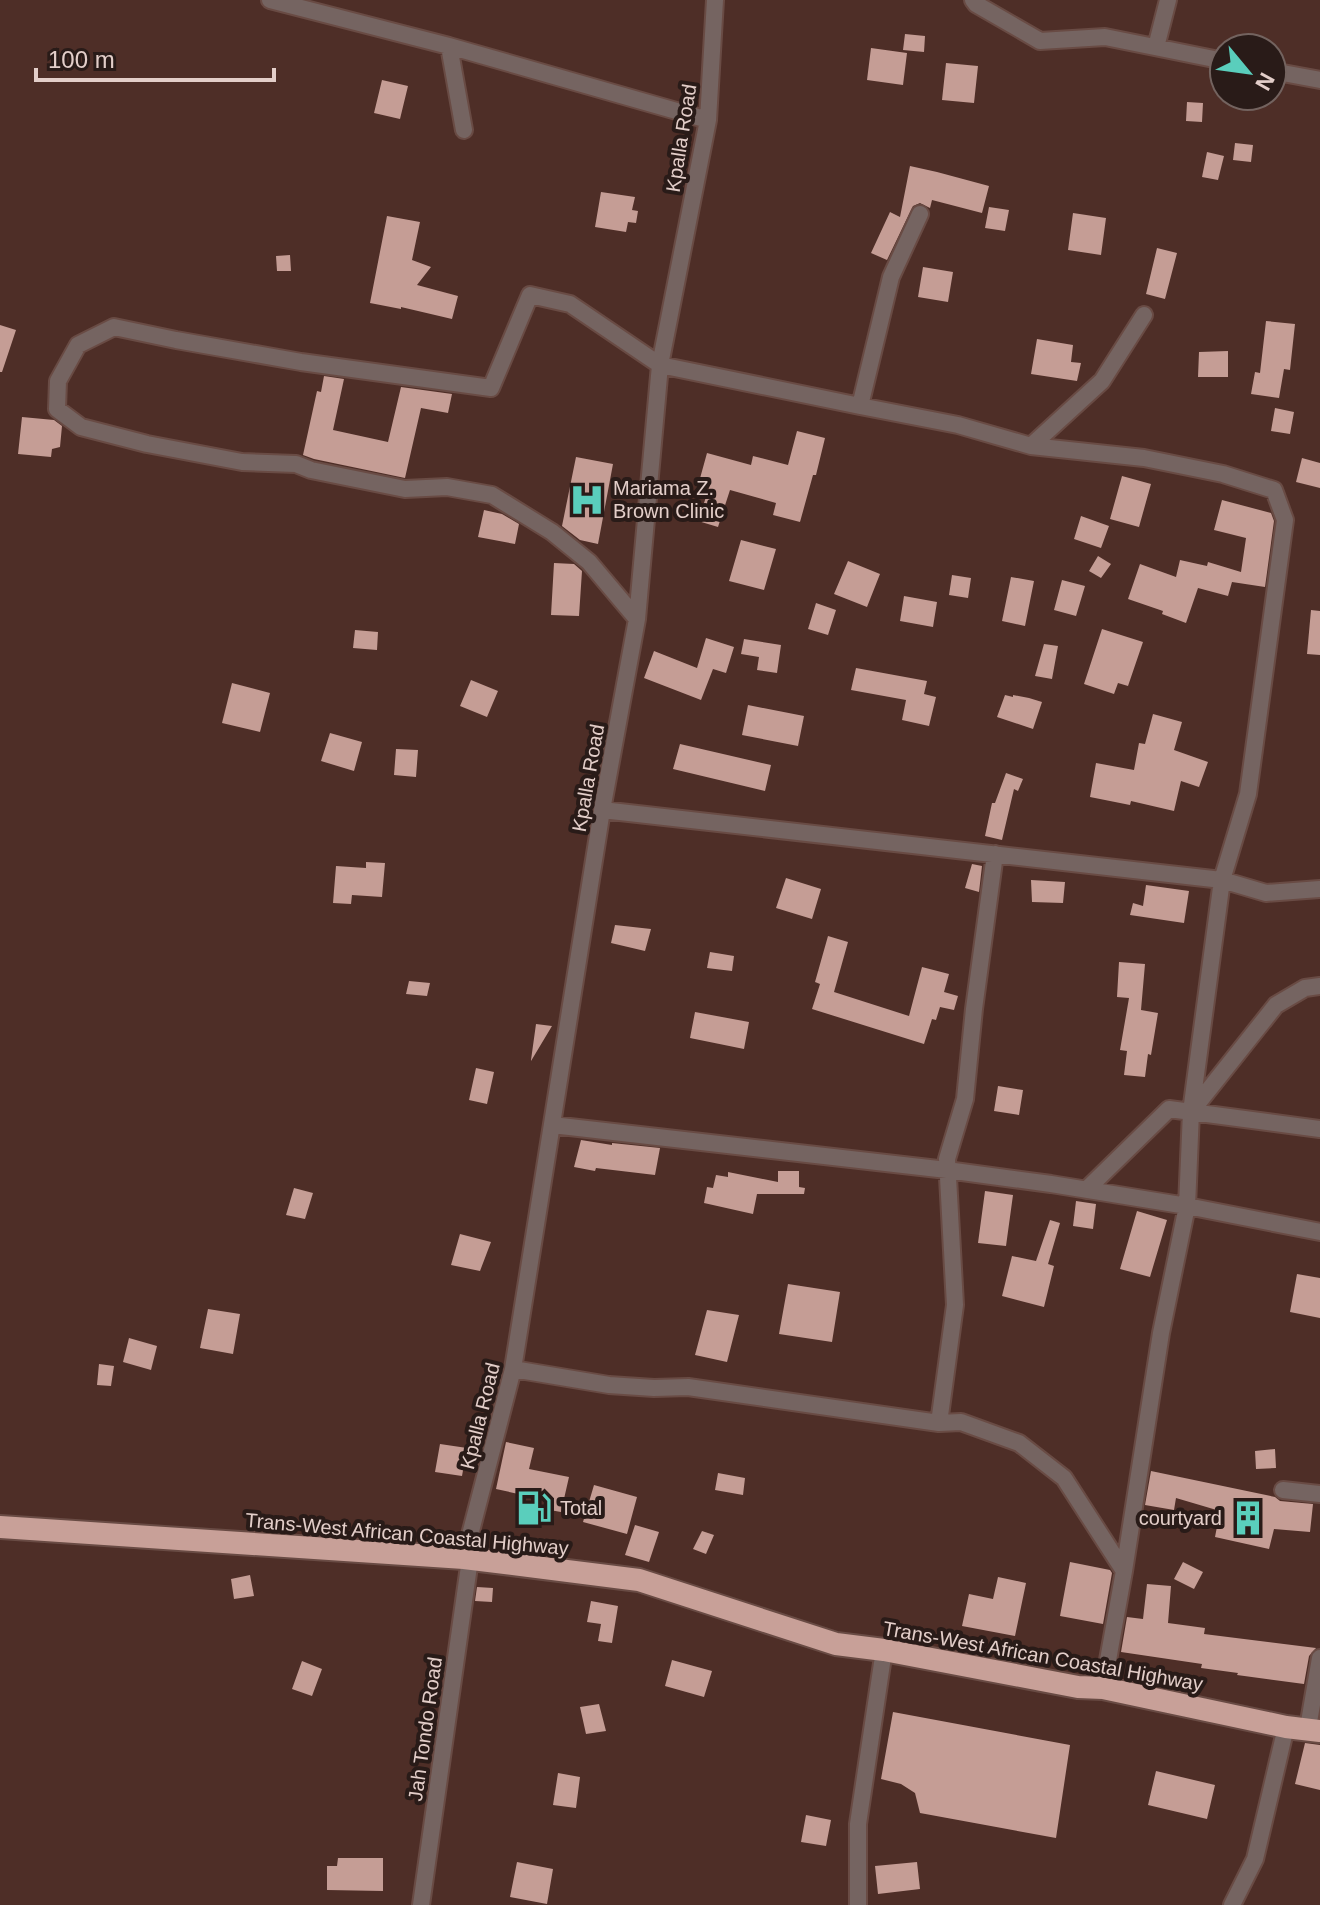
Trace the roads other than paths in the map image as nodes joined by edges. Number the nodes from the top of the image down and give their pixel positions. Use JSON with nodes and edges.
{"nodes":[{"id":1,"x":270,"y":0,"type":"edge"},
{"id":2,"x":715,"y":0,"type":"edge"},
{"id":3,"x":973,"y":0,"type":"edge"},
{"id":4,"x":1168,"y":0,"type":"edge"},
{"id":5,"x":449,"y":46,"type":"junction"},
{"id":6,"x":1156,"y":47,"type":"junction"},
{"id":7,"x":1208,"y":58,"type":"edge"},
{"id":8,"x":1288,"y":74,"type":"edge"},
{"id":9,"x":1320,"y":80,"type":"edge"},
{"id":10,"x":708,"y":120,"type":"junction"},
{"id":11,"x":464,"y":130,"type":"dead end"},
{"id":12,"x":920,"y":214,"type":"dead end"},
{"id":13,"x":1144,"y":315,"type":"dead end"},
{"id":14,"x":660,"y":365,"type":"junction"},
{"id":15,"x":860,"y":406,"type":"junction"},
{"id":16,"x":1031,"y":446,"type":"junction"},
{"id":17,"x":637,"y":619,"type":"junction"},
{"id":18,"x":602,"y":810,"type":"junction"},
{"id":19,"x":995,"y":854,"type":"junction"},
{"id":20,"x":1222,"y":880,"type":"junction"},
{"id":21,"x":1320,"y":889,"type":"edge"},
{"id":22,"x":1320,"y":986,"type":"edge"},
{"id":23,"x":1191,"y":1112,"type":"junction"},
{"id":24,"x":552,"y":1125,"type":"junction"},
{"id":25,"x":1320,"y":1129,"type":"edge"},
{"id":26,"x":947,"y":1170,"type":"junction"},
{"id":27,"x":1086,"y":1190,"type":"junction"},
{"id":28,"x":1187,"y":1206,"type":"junction"},
{"id":29,"x":1320,"y":1232,"type":"edge"},
{"id":30,"x":513,"y":1369,"type":"junction"},
{"id":31,"x":939,"y":1423,"type":"junction"},
{"id":32,"x":1283,"y":1490,"type":"dead end"},
{"id":33,"x":1320,"y":1494,"type":"edge"},
{"id":34,"x":0,"y":1527,"type":"edge"},
{"id":35,"x":467,"y":1559,"type":"junction"},
{"id":36,"x":1124,"y":1571,"type":"junction"},
{"id":37,"x":884,"y":1650,"type":"junction"},
{"id":38,"x":1320,"y":1658,"type":"edge"},
{"id":39,"x":1103,"y":1688,"type":"junction"},
{"id":40,"x":1286,"y":1727,"type":"junction"},
{"id":41,"x":1314,"y":1729,"type":"edge"},
{"id":42,"x":421,"y":1905,"type":"edge"},
{"id":43,"x":858,"y":1905,"type":"edge"},
{"id":44,"x":1232,"y":1905,"type":"edge"}],
"edges":[{"from":1,"to":5,"type":"street"},
{"from":2,"to":10,"type":"street","name":"Kpalla Road"},
{"from":3,"to":6,"type":"street"},
{"from":4,"to":6,"type":"street"},
{"from":5,"to":10,"type":"street"},
{"from":5,"to":11,"type":"street"},
{"from":6,"to":7,"type":"street"},
{"from":8,"to":9,"type":"street"},
{"from":10,"to":14,"type":"street","name":"Kpalla Road"},
{"from":12,"to":15,"type":"street"},
{"from":13,"to":16,"type":"street"},
{"from":14,"to":15,"type":"street"},
{"from":14,"to":17,"type":"street","name":"Kpalla Road"},
{"from":14,"to":17,"type":"street"},
{"from":15,"to":16,"type":"street"},
{"from":16,"to":20,"type":"street"},
{"from":17,"to":18,"type":"street","name":"Kpalla Road"},
{"from":18,"to":19,"type":"street"},
{"from":18,"to":24,"type":"street","name":"Kpalla Road"},
{"from":19,"to":20,"type":"street"},
{"from":19,"to":26,"type":"street"},
{"from":20,"to":21,"type":"street"},
{"from":20,"to":23,"type":"street"},
{"from":22,"to":23,"type":"street"},
{"from":23,"to":25,"type":"street"},
{"from":23,"to":27,"type":"street"},
{"from":23,"to":28,"type":"street"},
{"from":24,"to":26,"type":"street"},
{"from":24,"to":30,"type":"street","name":"Kpalla Road"},
{"from":26,"to":27,"type":"street"},
{"from":26,"to":31,"type":"street"},
{"from":27,"to":28,"type":"street"},
{"from":28,"to":29,"type":"street"},
{"from":28,"to":36,"type":"street"},
{"from":30,"to":31,"type":"street"},
{"from":30,"to":35,"type":"street","name":"Kpalla Road"},
{"from":31,"to":36,"type":"street"},
{"from":32,"to":33,"type":"street"},
{"from":34,"to":35,"type":"highway","name":"Trans-West African Coastal Highway"},
{"from":35,"to":37,"type":"highway","name":"Trans-West African Coastal Highway"},
{"from":35,"to":42,"type":"street","name":"Jah Tondo Road"},
{"from":36,"to":39,"type":"street"},
{"from":37,"to":39,"type":"highway","name":"Trans-West African Coastal Highway"},
{"from":37,"to":43,"type":"street"},
{"from":38,"to":41,"type":"street"},
{"from":39,"to":40,"type":"highway","name":"Trans-West African Coastal Highway"},
{"from":40,"to":41,"type":"highway","name":"Trans-West African Coastal Highway"},
{"from":40,"to":44,"type":"street"}]}
